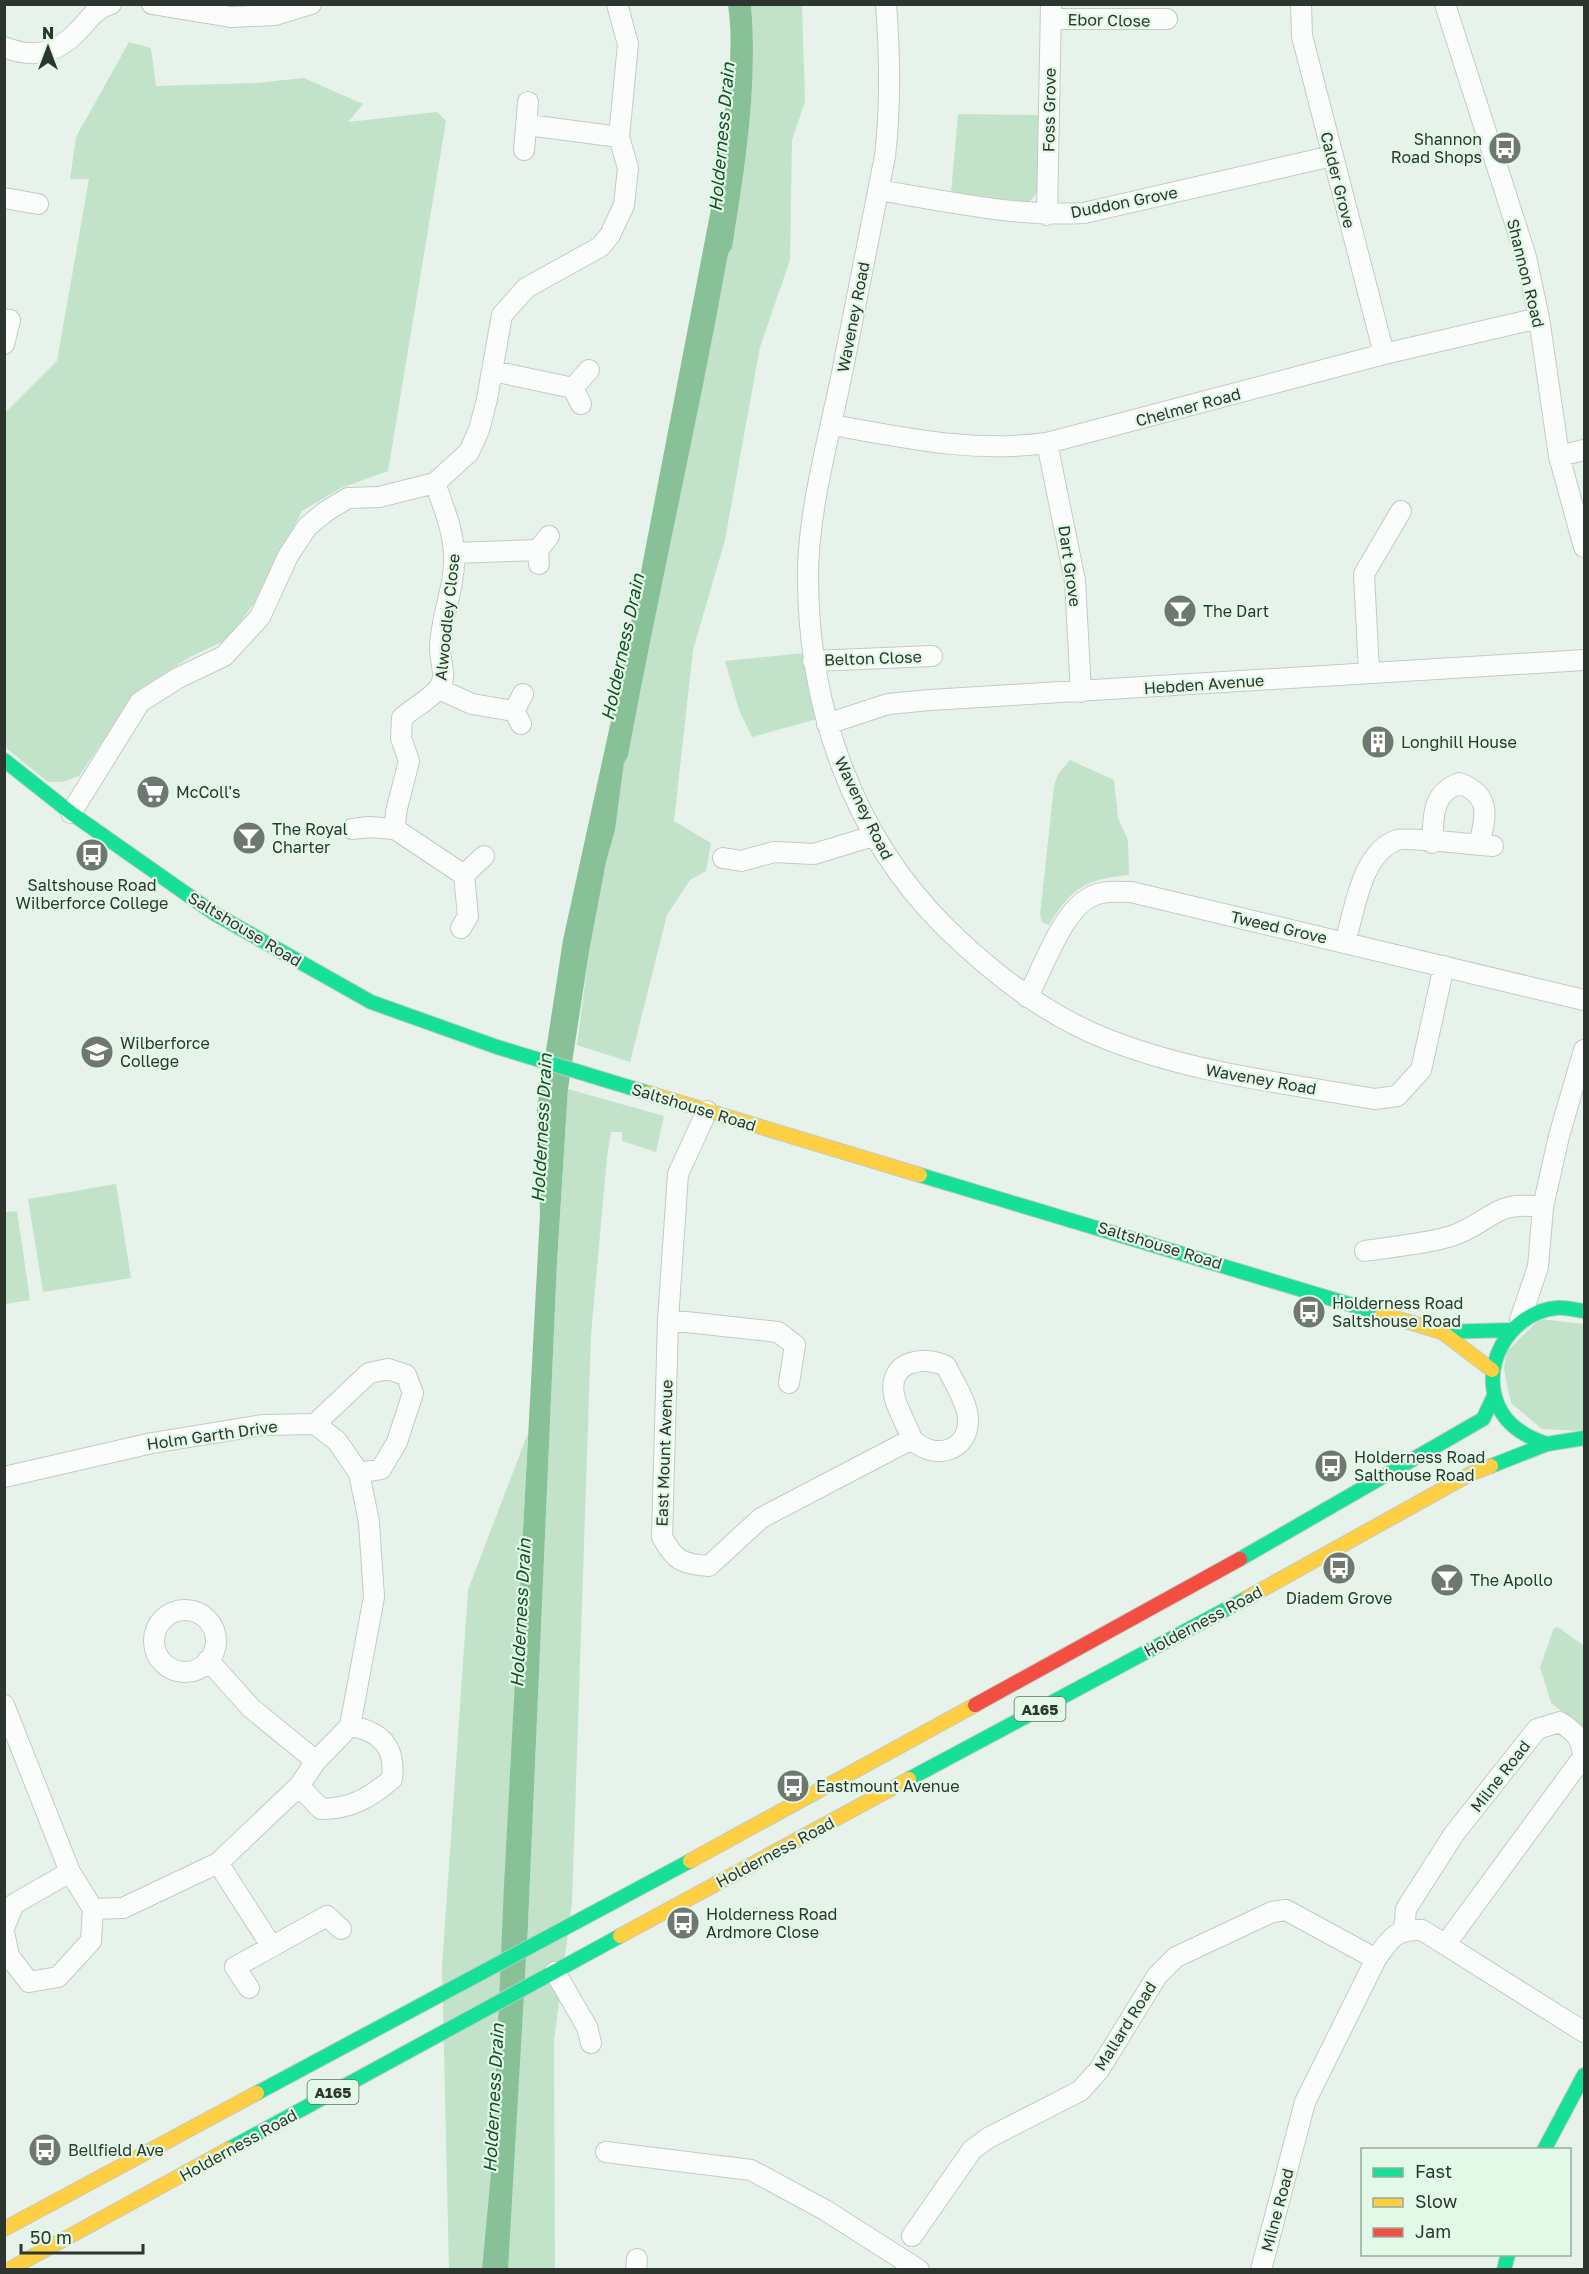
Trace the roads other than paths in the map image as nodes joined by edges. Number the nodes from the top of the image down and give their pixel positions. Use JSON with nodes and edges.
{"nodes":[{"id":1,"x":152,"y":4,"type":"edge"},
{"id":2,"x":311,"y":4,"type":"edge"},
{"id":3,"x":617,"y":4,"type":"edge"},
{"id":4,"x":886,"y":4,"type":"edge"},
{"id":5,"x":1300,"y":4,"type":"edge"},
{"id":6,"x":1445,"y":4,"type":"edge"},
{"id":7,"x":110,"y":5,"type":"edge"},
{"id":8,"x":1051,"y":12,"type":"edge"},
{"id":9,"x":1167,"y":20,"type":"dead end"},
{"id":10,"x":4,"y":47,"type":"edge"},
{"id":11,"x":528,"y":102,"type":"dead end"},
{"id":12,"x":528,"y":125,"type":"junction"},
{"id":13,"x":619,"y":136,"type":"junction"},
{"id":14,"x":524,"y":150,"type":"dead end"},
{"id":15,"x":1332,"y":156,"type":"junction"},
{"id":16,"x":878,"y":190,"type":"junction"},
{"id":17,"x":4,"y":198,"type":"edge"},
{"id":18,"x":38,"y":204,"type":"dead end"},
{"id":19,"x":1047,"y":215,"type":"junction"},
{"id":20,"x":1539,"y":318,"type":"junction"},
{"id":21,"x":4,"y":319,"type":"edge"},
{"id":22,"x":4,"y":344,"type":"edge"},
{"id":23,"x":1383,"y":354,"type":"junction"},
{"id":24,"x":589,"y":370,"type":"dead end"},
{"id":25,"x":493,"y":371,"type":"junction"},
{"id":26,"x":832,"y":424,"type":"junction"},
{"id":27,"x":1047,"y":443,"type":"junction"},
{"id":28,"x":1584,"y":450,"type":"edge"},
{"id":29,"x":1559,"y":456,"type":"junction"},
{"id":30,"x":435,"y":483,"type":"junction"},
{"id":31,"x":1401,"y":511,"type":"dead end"},
{"id":32,"x":1584,"y":547,"type":"edge"},
{"id":33,"x":542,"y":550,"type":"dead end"},
{"id":34,"x":454,"y":553,"type":"junction"},
{"id":35,"x":932,"y":656,"type":"dead end"},
{"id":36,"x":1584,"y":660,"type":"edge"},
{"id":37,"x":813,"y":661,"type":"junction"},
{"id":38,"x":1369,"y":672,"type":"junction"},
{"id":39,"x":439,"y":689,"type":"junction"},
{"id":40,"x":1081,"y":692,"type":"junction"},
{"id":41,"x":519,"y":710,"type":"dead end"},
{"id":42,"x":827,"y":724,"type":"junction"},
{"id":43,"x":4,"y":760,"type":"edge"},
{"id":44,"x":71,"y":813,"type":"junction"},
{"id":45,"x":352,"y":829,"type":"dead end"},
{"id":46,"x":395,"y":829,"type":"junction"},
{"id":47,"x":873,"y":836,"type":"junction"},
{"id":48,"x":1432,"y":843,"type":"junction"},
{"id":49,"x":484,"y":856,"type":"dead end"},
{"id":50,"x":723,"y":858,"type":"dead end"},
{"id":51,"x":464,"y":875,"type":"junction"},
{"id":52,"x":461,"y":928,"type":"dead end"},
{"id":53,"x":1345,"y":942,"type":"junction"},
{"id":54,"x":1444,"y":966,"type":"junction"},
{"id":55,"x":1027,"y":997,"type":"junction"},
{"id":56,"x":1584,"y":1000,"type":"edge"},
{"id":57,"x":1584,"y":1050,"type":"edge"},
{"id":58,"x":707,"y":1111,"type":"junction"},
{"id":59,"x":1543,"y":1207,"type":"junction"},
{"id":60,"x":1376,"y":1254,"type":"dead end"},
{"id":61,"x":1538,"y":1267,"type":"junction"},
{"id":62,"x":1556,"y":1307,"type":"junction"},
{"id":63,"x":1584,"y":1311,"type":"edge"},
{"id":64,"x":668,"y":1320,"type":"junction"},
{"id":65,"x":1515,"y":1325,"type":"junction"},
{"id":66,"x":1442,"y":1332,"type":"junction"},
{"id":67,"x":1492,"y":1370,"type":"junction"},
{"id":68,"x":789,"y":1383,"type":"dead end"},
{"id":69,"x":1494,"y":1396,"type":"junction"},
{"id":70,"x":315,"y":1424,"type":"junction"},
{"id":71,"x":1584,"y":1438,"type":"edge"},
{"id":72,"x":912,"y":1439,"type":"junction"},
{"id":73,"x":1546,"y":1444,"type":"junction"},
{"id":74,"x":359,"y":1473,"type":"junction"},
{"id":75,"x":4,"y":1478,"type":"edge"},
{"id":76,"x":208,"y":1660,"type":"dead end"},
{"id":77,"x":6,"y":1713,"type":"edge"},
{"id":78,"x":350,"y":1726,"type":"junction"},
{"id":79,"x":316,"y":1761,"type":"junction"},
{"id":80,"x":299,"y":1786,"type":"junction"},
{"id":81,"x":218,"y":1863,"type":"junction"},
{"id":82,"x":70,"y":1872,"type":"junction"},
{"id":83,"x":93,"y":1909,"type":"junction"},
{"id":84,"x":341,"y":1929,"type":"dead end"},
{"id":85,"x":4,"y":1930,"type":"edge"},
{"id":86,"x":1404,"y":1930,"type":"junction"},
{"id":87,"x":1445,"y":1945,"type":"junction"},
{"id":88,"x":272,"y":1947,"type":"junction"},
{"id":89,"x":1376,"y":1959,"type":"junction"},
{"id":90,"x":546,"y":1976,"type":"junction"},
{"id":91,"x":249,"y":1988,"type":"dead end"},
{"id":92,"x":1584,"y":2031,"type":"edge"},
{"id":93,"x":591,"y":2043,"type":"dead end"},
{"id":94,"x":1584,"y":2075,"type":"edge"},
{"id":95,"x":1545,"y":2148,"type":"edge"},
{"id":96,"x":606,"y":2152,"type":"dead end"},
{"id":97,"x":4,"y":2229,"type":"edge"},
{"id":98,"x":912,"y":2236,"type":"dead end"},
{"id":99,"x":8,"y":2270,"type":"edge"},
{"id":100,"x":919,"y":2270,"type":"edge"},
{"id":101,"x":1261,"y":2270,"type":"edge"}],
"edges":[{"from":1,"to":2,"type":"street"},
{"from":3,"to":13,"type":"street"},
{"from":4,"to":16,"type":"street","name":"Waveney Road"},
{"from":5,"to":15,"type":"street","name":"Calder Grove"},
{"from":6,"to":20,"type":"street","name":"Shannon Road"},
{"from":7,"to":10,"type":"street"},
{"from":8,"to":9,"type":"street","name":"Ebor Close"},
{"from":8,"to":19,"type":"street","name":"Foss Grove"},
{"from":11,"to":12,"type":"street"},
{"from":12,"to":13,"type":"street"},
{"from":12,"to":14,"type":"street"},
{"from":13,"to":25,"type":"street"},
{"from":15,"to":19,"type":"street","name":"Duddon Grove"},
{"from":15,"to":23,"type":"street","name":"Calder Grove"},
{"from":16,"to":19,"type":"street","name":"Duddon Grove"},
{"from":16,"to":26,"type":"street","name":"Waveney Road"},
{"from":17,"to":18,"type":"street"},
{"from":20,"to":23,"type":"street","name":"Chelmer Road"},
{"from":20,"to":29,"type":"street","name":"Shannon Road"},
{"from":21,"to":22,"type":"street"},
{"from":23,"to":27,"type":"street","name":"Chelmer Road"},
{"from":24,"to":25,"type":"street"},
{"from":25,"to":30,"type":"street"},
{"from":26,"to":27,"type":"street","name":"Chelmer Road"},
{"from":26,"to":37,"type":"street","name":"Waveney Road"},
{"from":27,"to":40,"type":"street","name":"Dart Grove"},
{"from":28,"to":29,"type":"street"},
{"from":29,"to":32,"type":"street","name":"Shannon Road"},
{"from":30,"to":34,"type":"street","name":"Alwoodley Close"},
{"from":30,"to":44,"type":"street"},
{"from":31,"to":38,"type":"street"},
{"from":33,"to":34,"type":"street"},
{"from":34,"to":39,"type":"street","name":"Alwoodley Close"},
{"from":35,"to":37,"type":"street","name":"Belton Close"},
{"from":36,"to":38,"type":"street","name":"Hebden Avenue"},
{"from":37,"to":42,"type":"street","name":"Waveney Road"},
{"from":38,"to":40,"type":"street","name":"Hebden Avenue"},
{"from":39,"to":41,"type":"street"},
{"from":39,"to":46,"type":"street","name":"Alwoodley Close"},
{"from":40,"to":42,"type":"street","name":"Hebden Avenue"},
{"from":42,"to":47,"type":"street","name":"Waveney Road"},
{"from":43,"to":44,"type":"main road","name":"Saltshouse Road"},
{"from":44,"to":58,"type":"main road","name":"Saltshouse Road"},
{"from":45,"to":46,"type":"street"},
{"from":46,"to":51,"type":"street"},
{"from":47,"to":50,"type":"street"},
{"from":47,"to":55,"type":"street","name":"Waveney Road"},
{"from":48,"to":48,"type":"street"},
{"from":48,"to":53,"type":"street"},
{"from":49,"to":51,"type":"street"},
{"from":51,"to":52,"type":"street"},
{"from":53,"to":54,"type":"street","name":"Tweed Grove"},
{"from":53,"to":55,"type":"street","name":"Tweed Grove"},
{"from":54,"to":55,"type":"street","name":"Waveney Road"},
{"from":54,"to":56,"type":"street","name":"Tweed Grove"},
{"from":57,"to":59,"type":"street"},
{"from":58,"to":64,"type":"street","name":"East Mount Avenue"},
{"from":58,"to":66,"type":"main road","name":"Saltshouse Road"},
{"from":59,"to":60,"type":"street"},
{"from":59,"to":61,"type":"street"},
{"from":61,"to":62,"type":"street"},
{"from":61,"to":65,"type":"street"},
{"from":62,"to":63,"type":"main road"},
{"from":62,"to":65,"type":"main road","name":"Saltshouse Road"},
{"from":64,"to":68,"type":"street"},
{"from":64,"to":72,"type":"street","name":"East Mount Avenue"},
{"from":65,"to":66,"type":"main road","name":"Saltshouse Road"},
{"from":65,"to":67,"type":"main road"},
{"from":66,"to":67,"type":"main road","name":"Saltshouse Road"},
{"from":67,"to":69,"type":"main road"},
{"from":69,"to":73,"type":"main road"},
{"from":69,"to":97,"type":"main road","name":"Holderness Road","number":"A165"},
{"from":70,"to":74,"type":"street"},
{"from":70,"to":74,"type":"street"},
{"from":70,"to":75,"type":"street","name":"Holm Garth Drive"},
{"from":71,"to":73,"type":"main road","number":"A165"},
{"from":72,"to":72,"type":"street"},
{"from":73,"to":90,"type":"main road","name":"Holderness Road","number":"A165"},
{"from":74,"to":78,"type":"street"},
{"from":76,"to":79,"type":"street"},
{"from":77,"to":82,"type":"street"},
{"from":78,"to":79,"type":"street"},
{"from":78,"to":80,"type":"street"},
{"from":79,"to":80,"type":"street"},
{"from":80,"to":81,"type":"street"},
{"from":81,"to":83,"type":"street"},
{"from":81,"to":88,"type":"street"},
{"from":82,"to":83,"type":"street"},
{"from":82,"to":85,"type":"street"},
{"from":83,"to":85,"type":"street"},
{"from":84,"to":88,"type":"street"},
{"from":86,"to":87,"type":"street"},
{"from":86,"to":87,"type":"street","name":"Milne Road"},
{"from":86,"to":89,"type":"street","name":"Milne Road"},
{"from":87,"to":92,"type":"street"},
{"from":88,"to":91,"type":"street"},
{"from":89,"to":98,"type":"street","name":"Mallard Road"},
{"from":89,"to":101,"type":"street","name":"Milne Road"},
{"from":90,"to":93,"type":"street"},
{"from":90,"to":99,"type":"main road","name":"Holderness Road","number":"A165"},
{"from":94,"to":95,"type":"main road"},
{"from":96,"to":100,"type":"street"}]}
